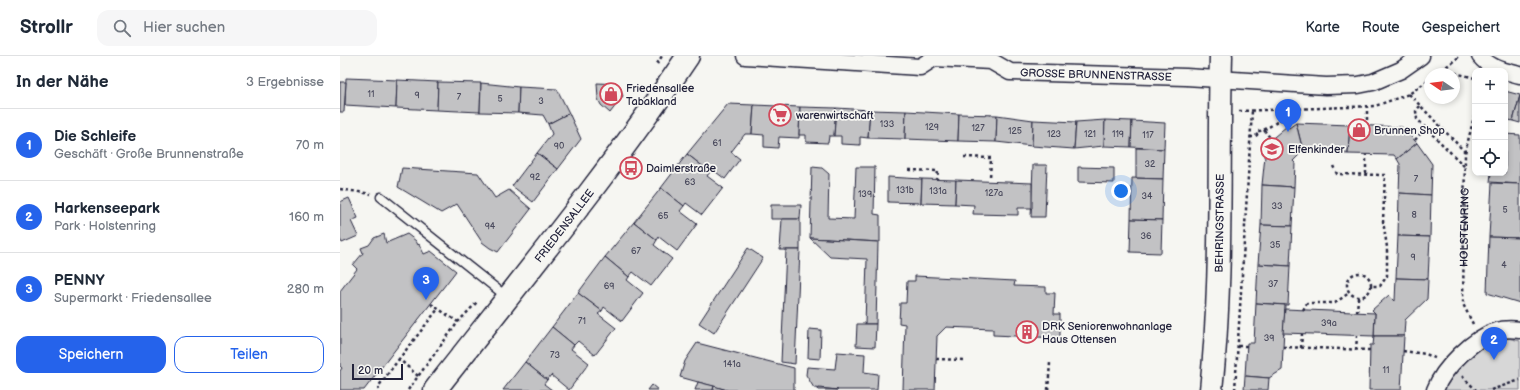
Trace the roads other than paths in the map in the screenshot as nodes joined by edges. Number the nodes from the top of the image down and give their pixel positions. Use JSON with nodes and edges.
{"nodes":[{"id":1,"x":688,"y":56,"type":"edge"},
{"id":2,"x":745,"y":56,"type":"edge"},
{"id":3,"x":1222,"y":56,"type":"edge"},
{"id":4,"x":1421,"y":56,"type":"edge"},
{"id":5,"x":1480,"y":56,"type":"edge"},
{"id":6,"x":1520,"y":75,"type":"edge"},
{"id":7,"x":1221,"y":79,"type":"junction"},
{"id":8,"x":381,"y":197,"type":"road end"},
{"id":9,"x":500,"y":292,"type":"junction"},
{"id":10,"x":1520,"y":330,"type":"edge"},
{"id":11,"x":435,"y":390,"type":"edge"},
{"id":12,"x":1211,"y":390,"type":"edge"},
{"id":13,"x":1435,"y":390,"type":"edge"}],
"edges":[{"from":1,"to":9,"type":"street","name":"FRIEDENSALLEE"},
{"from":2,"to":7,"type":"street","name":"GROSSE BRUNNENSTRASSE"},
{"from":3,"to":7,"type":"street","name":"BEHRINGSTRASSE"},
{"from":4,"to":7,"type":"street","name":"GROSSE BRUNNENSTRASSE"},
{"from":5,"to":6,"type":"street"},
{"from":7,"to":12,"type":"street","name":"BEHRINGSTRASSE"},
{"from":8,"to":9,"type":"lane"},
{"from":9,"to":11,"type":"street","name":"FRIEDENSALLEE"},
{"from":10,"to":13,"type":"street"}]}
